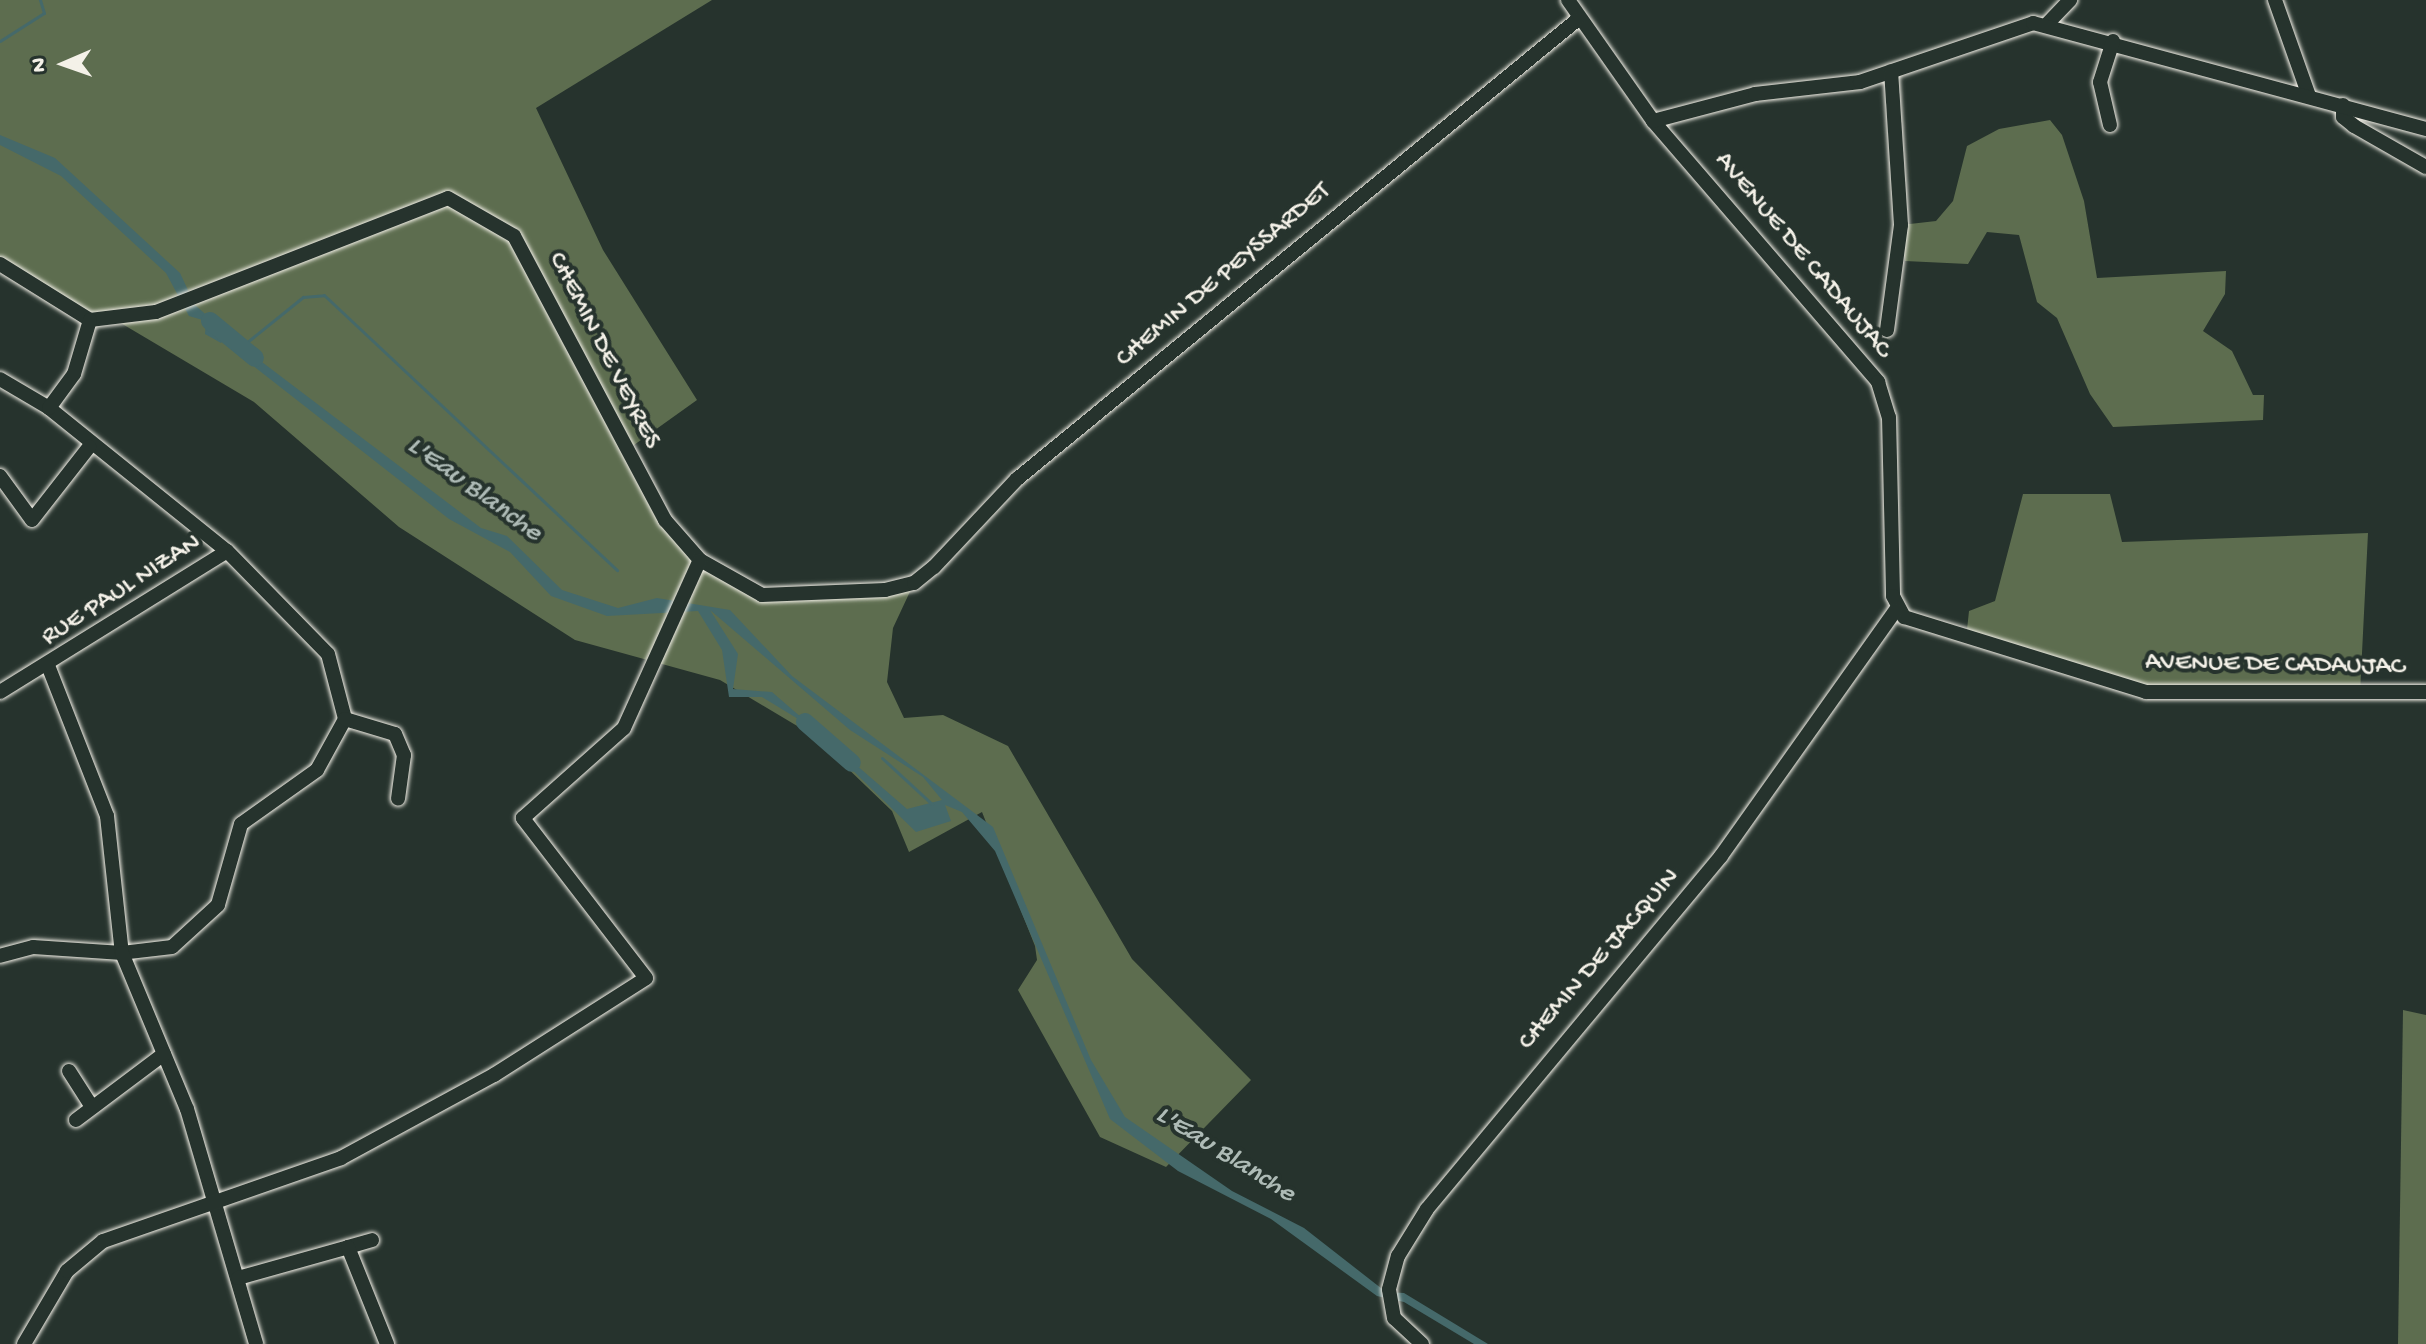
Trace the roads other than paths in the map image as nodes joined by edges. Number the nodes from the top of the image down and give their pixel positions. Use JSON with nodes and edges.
{"nodes":[{"id":1,"x":1568,"y":0,"type":"edge"},
{"id":2,"x":2070,"y":0,"type":"edge"},
{"id":3,"x":2275,"y":0,"type":"edge"},
{"id":4,"x":1577,"y":20,"type":"junction"},
{"id":5,"x":2048,"y":23,"type":"junction"},
{"id":6,"x":2113,"y":41,"type":"junction"},
{"id":7,"x":1891,"y":71,"type":"junction"},
{"id":8,"x":2309,"y":96,"type":"junction"},
{"id":9,"x":2343,"y":105,"type":"junction"},
{"id":10,"x":1653,"y":121,"type":"junction"},
{"id":11,"x":2110,"y":125,"type":"dead end"},
{"id":12,"x":2426,"y":129,"type":"edge"},
{"id":13,"x":2426,"y":167,"type":"edge"},
{"id":14,"x":0,"y":264,"type":"edge"},
{"id":15,"x":90,"y":320,"type":"junction"},
{"id":16,"x":1887,"y":330,"type":"dead end"},
{"id":17,"x":0,"y":379,"type":"edge"},
{"id":18,"x":49,"y":408,"type":"junction"},
{"id":19,"x":89,"y":447,"type":"junction"},
{"id":20,"x":0,"y":476,"type":"edge"},
{"id":21,"x":227,"y":551,"type":"junction"},
{"id":22,"x":700,"y":560,"type":"junction"},
{"id":23,"x":914,"y":583,"type":"joint"},
{"id":24,"x":1896,"y":610,"type":"junction"},
{"id":25,"x":49,"y":668,"type":"junction"},
{"id":26,"x":2,"y":687,"type":"edge"},
{"id":27,"x":2426,"y":692,"type":"edge"},
{"id":28,"x":345,"y":719,"type":"junction"},
{"id":29,"x":398,"y":799,"type":"dead end"},
{"id":30,"x":122,"y":953,"type":"junction"},
{"id":31,"x":0,"y":956,"type":"edge"},
{"id":32,"x":164,"y":1054,"type":"junction"},
{"id":33,"x":69,"y":1071,"type":"dead end"},
{"id":34,"x":92,"y":1107,"type":"junction"},
{"id":35,"x":76,"y":1120,"type":"dead end"},
{"id":36,"x":211,"y":1199,"type":"junction"},
{"id":37,"x":372,"y":1240,"type":"dead end"},
{"id":38,"x":348,"y":1247,"type":"junction"},
{"id":39,"x":238,"y":1278,"type":"junction"},
{"id":40,"x":24,"y":1344,"type":"edge"},
{"id":41,"x":256,"y":1344,"type":"edge"},
{"id":42,"x":387,"y":1344,"type":"edge"},
{"id":43,"x":1422,"y":1344,"type":"edge"}],
"edges":[{"from":1,"to":4,"type":"street","name":"AVENUE DE CADAUJAC"},
{"from":2,"to":5,"type":"street"},
{"from":3,"to":8,"type":"street"},
{"from":4,"to":10,"type":"street","name":"AVENUE DE CADAUJAC"},
{"from":4,"to":23,"type":"street","name":"CHEMIN DE PEYSSARDET"},
{"from":5,"to":6,"type":"street"},
{"from":5,"to":7,"type":"street"},
{"from":6,"to":8,"type":"street"},
{"from":6,"to":11,"type":"street"},
{"from":7,"to":10,"type":"street"},
{"from":7,"to":16,"type":"street"},
{"from":8,"to":9,"type":"street"},
{"from":9,"to":12,"type":"street"},
{"from":9,"to":13,"type":"street"},
{"from":10,"to":24,"type":"street","name":"AVENUE DE CADAUJAC"},
{"from":14,"to":15,"type":"street"},
{"from":15,"to":18,"type":"street"},
{"from":15,"to":22,"type":"street","name":"CHEMIN DE VEYRES"},
{"from":17,"to":18,"type":"street"},
{"from":18,"to":19,"type":"street"},
{"from":19,"to":20,"type":"street"},
{"from":19,"to":21,"type":"street"},
{"from":21,"to":25,"type":"street","name":"RUE PAUL NIZAN"},
{"from":21,"to":28,"type":"street"},
{"from":22,"to":23,"type":"street","name":"CHEMIN DE VEYRES"},
{"from":22,"to":36,"type":"street"},
{"from":24,"to":27,"type":"street","name":"AVENUE DE CADAUJAC"},
{"from":24,"to":43,"type":"street","name":"CHEMIN DE JACQUIN"},
{"from":25,"to":26,"type":"street","name":"RUE PAUL NIZAN"},
{"from":25,"to":30,"type":"street"},
{"from":28,"to":29,"type":"street"},
{"from":28,"to":30,"type":"street"},
{"from":30,"to":31,"type":"street"},
{"from":30,"to":32,"type":"street"},
{"from":32,"to":34,"type":"street"},
{"from":32,"to":36,"type":"street"},
{"from":33,"to":34,"type":"street"},
{"from":34,"to":35,"type":"street"},
{"from":36,"to":39,"type":"street"},
{"from":36,"to":40,"type":"street"},
{"from":37,"to":38,"type":"street"},
{"from":38,"to":39,"type":"street"},
{"from":38,"to":42,"type":"street"},
{"from":39,"to":41,"type":"street"}]}
